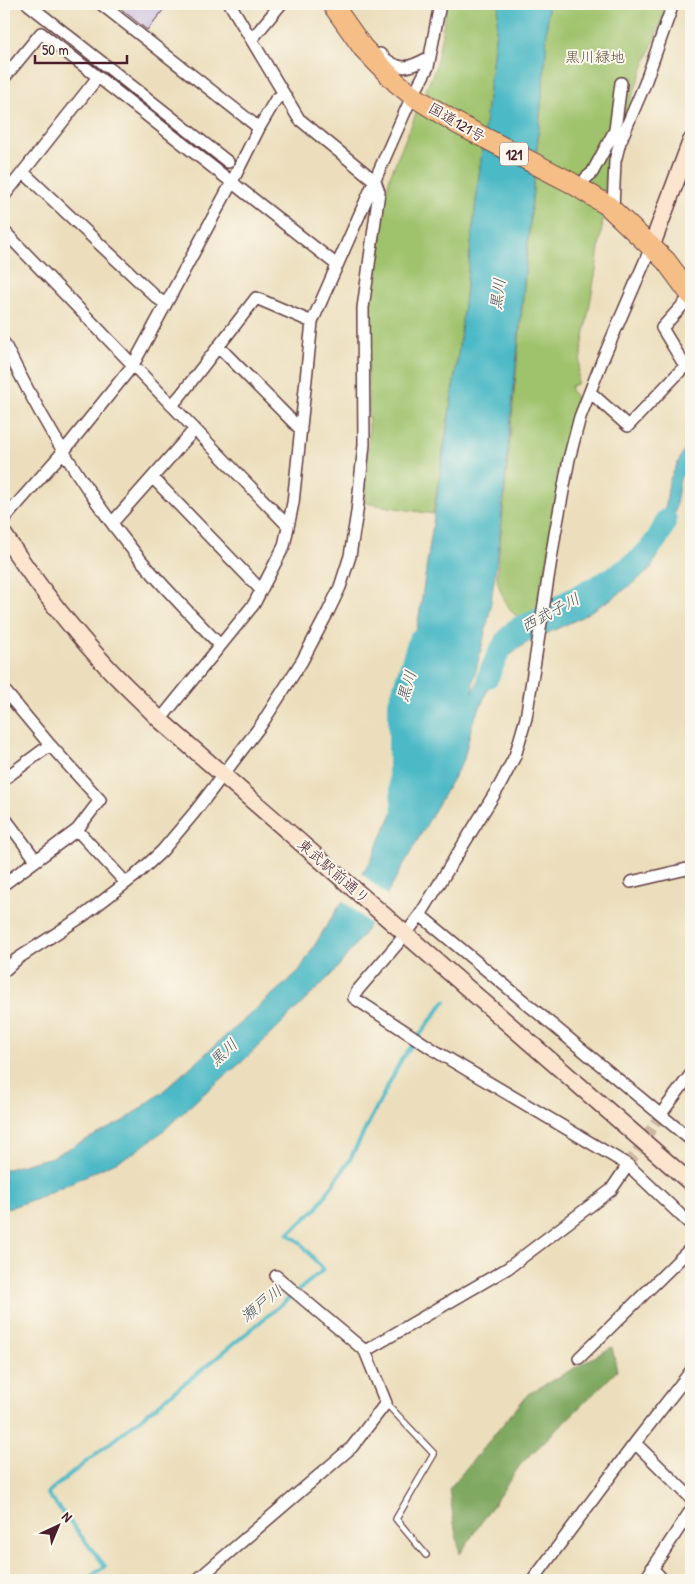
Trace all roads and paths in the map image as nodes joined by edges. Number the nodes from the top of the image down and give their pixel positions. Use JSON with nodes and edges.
{"nodes":[{"id":1,"x":28,"y":4,"type":"edge"},
{"id":2,"x":101,"y":4,"type":"edge"},
{"id":3,"x":230,"y":4,"type":"edge"},
{"id":4,"x":281,"y":4,"type":"edge"},
{"id":5,"x":333,"y":4,"type":"edge"},
{"id":6,"x":673,"y":4,"type":"edge"},
{"id":7,"x":436,"y":5,"type":"edge"},
{"id":8,"x":346,"y":26,"type":"junction"},
{"id":9,"x":252,"y":39,"type":"junction"},
{"id":10,"x":428,"y":58,"type":"junction"},
{"id":11,"x":98,"y":77,"type":"junction"},
{"id":12,"x":4,"y":78,"type":"edge"},
{"id":13,"x":621,"y":83,"type":"dead end"},
{"id":14,"x":284,"y":94,"type":"junction"},
{"id":15,"x":418,"y":99,"type":"junction"},
{"id":16,"x":259,"y":128,"type":"junction"},
{"id":17,"x":619,"y":135,"type":"junction"},
{"id":18,"x":691,"y":141,"type":"edge"},
{"id":19,"x":228,"y":162,"type":"dead end"},
{"id":20,"x":23,"y":172,"type":"junction"},
{"id":21,"x":586,"y":178,"type":"dead end"},
{"id":22,"x":375,"y":181,"type":"junction"},
{"id":23,"x":232,"y":182,"type":"junction"},
{"id":24,"x":4,"y":196,"type":"edge"},
{"id":25,"x":610,"y":207,"type":"junction"},
{"id":26,"x":4,"y":230,"type":"edge"},
{"id":27,"x":652,"y":245,"type":"junction"},
{"id":28,"x":336,"y":265,"type":"junction"},
{"id":29,"x":689,"y":288,"type":"edge"},
{"id":30,"x":166,"y":304,"type":"junction"},
{"id":31,"x":312,"y":322,"type":"junction"},
{"id":32,"x":4,"y":343,"type":"edge"},
{"id":33,"x":218,"y":347,"type":"junction"},
{"id":34,"x":133,"y":365,"type":"junction"},
{"id":35,"x":590,"y":392,"type":"junction"},
{"id":36,"x":172,"y":405,"type":"junction"},
{"id":37,"x":195,"y":429,"type":"junction"},
{"id":38,"x":301,"y":430,"type":"junction"},
{"id":39,"x":63,"y":452,"type":"junction"},
{"id":40,"x":153,"y":478,"type":"junction"},
{"id":41,"x":4,"y":519,"type":"edge"},
{"id":42,"x":112,"y":522,"type":"junction"},
{"id":43,"x":288,"y":526,"type":"junction"},
{"id":44,"x":4,"y":535,"type":"edge"},
{"id":45,"x":261,"y":590,"type":"junction"},
{"id":46,"x":220,"y":645,"type":"junction"},
{"id":47,"x":4,"y":690,"type":"edge"},
{"id":48,"x":160,"y":720,"type":"junction"},
{"id":49,"x":50,"y":746,"type":"junction"},
{"id":50,"x":227,"y":778,"type":"junction"},
{"id":51,"x":4,"y":779,"type":"edge"},
{"id":52,"x":4,"y":817,"type":"edge"},
{"id":53,"x":77,"y":830,"type":"junction"},
{"id":54,"x":36,"y":860,"type":"junction"},
{"id":55,"x":691,"y":868,"type":"edge"},
{"id":56,"x":631,"y":882,"type":"dead end"},
{"id":57,"x":126,"y":883,"type":"junction"},
{"id":58,"x":4,"y":884,"type":"edge"},
{"id":59,"x":420,"y":915,"type":"junction"},
{"id":60,"x":402,"y":931,"type":"junction"},
{"id":61,"x":4,"y":971,"type":"edge"},
{"id":62,"x":691,"y":1074,"type":"edge"},
{"id":63,"x":660,"y":1114,"type":"junction"},
{"id":64,"x":691,"y":1140,"type":"edge"},
{"id":65,"x":628,"y":1165,"type":"junction"},
{"id":66,"x":691,"y":1183,"type":"edge"},
{"id":67,"x":691,"y":1225,"type":"edge"},
{"id":68,"x":691,"y":1248,"type":"edge"},
{"id":69,"x":276,"y":1276,"type":"dead end"},
{"id":70,"x":365,"y":1351,"type":"junction"},
{"id":71,"x":579,"y":1358,"type":"dead end"},
{"id":72,"x":691,"y":1371,"type":"edge"},
{"id":73,"x":386,"y":1403,"type":"junction"},
{"id":74,"x":635,"y":1442,"type":"junction"},
{"id":75,"x":691,"y":1498,"type":"edge"},
{"id":76,"x":691,"y":1510,"type":"edge"},
{"id":77,"x":426,"y":1555,"type":"dead end"},
{"id":78,"x":652,"y":1568,"type":"junction"},
{"id":79,"x":197,"y":1580,"type":"edge"},
{"id":80,"x":533,"y":1580,"type":"edge"},
{"id":81,"x":645,"y":1580,"type":"edge"},
{"id":82,"x":662,"y":1580,"type":"edge"}],
"edges":[{"from":1,"to":19,"type":"street"},
{"from":2,"to":16,"type":"street"},
{"from":3,"to":9,"type":"street"},
{"from":4,"to":9,"type":"street"},
{"from":5,"to":8,"type":"highway","name":"国道121号","number":"121"},
{"from":6,"to":17,"type":"street"},
{"from":7,"to":10,"type":"street"},
{"from":8,"to":10,"type":"street"},
{"from":8,"to":15,"type":"highway","name":"国道121号","number":"121"},
{"from":9,"to":14,"type":"street"},
{"from":10,"to":15,"type":"street"},
{"from":11,"to":12,"type":"street"},
{"from":11,"to":20,"type":"street"},
{"from":11,"to":23,"type":"street"},
{"from":13,"to":17,"type":"street"},
{"from":14,"to":16,"type":"street"},
{"from":14,"to":22,"type":"street"},
{"from":15,"to":22,"type":"street"},
{"from":15,"to":25,"type":"highway","name":"国道121号","number":"121"},
{"from":16,"to":23,"type":"street"},
{"from":17,"to":21,"type":"street"},
{"from":17,"to":25,"type":"street"},
{"from":18,"to":27,"type":"street"},
{"from":20,"to":24,"type":"street"},
{"from":20,"to":30,"type":"street"},
{"from":22,"to":28,"type":"street"},
{"from":22,"to":50,"type":"street"},
{"from":23,"to":28,"type":"street"},
{"from":23,"to":30,"type":"street"},
{"from":25,"to":27,"type":"highway","name":"国道121号","number":"121"},
{"from":26,"to":34,"type":"street"},
{"from":27,"to":29,"type":"highway","name":"国道121号","number":"121"},
{"from":27,"to":35,"type":"street"},
{"from":28,"to":31,"type":"street"},
{"from":29,"to":35,"type":"street"},
{"from":30,"to":34,"type":"street"},
{"from":31,"to":33,"type":"street"},
{"from":31,"to":38,"type":"street"},
{"from":32,"to":39,"type":"street"},
{"from":33,"to":36,"type":"street"},
{"from":33,"to":38,"type":"street"},
{"from":34,"to":36,"type":"street"},
{"from":34,"to":39,"type":"street"},
{"from":35,"to":59,"type":"street"},
{"from":36,"to":37,"type":"street"},
{"from":37,"to":40,"type":"street"},
{"from":37,"to":43,"type":"street"},
{"from":38,"to":43,"type":"street"},
{"from":39,"to":41,"type":"street"},
{"from":39,"to":42,"type":"street"},
{"from":40,"to":42,"type":"street"},
{"from":40,"to":45,"type":"street"},
{"from":42,"to":46,"type":"street"},
{"from":43,"to":45,"type":"street"},
{"from":44,"to":48,"type":"street","name":"東武駅前通り"},
{"from":45,"to":46,"type":"street"},
{"from":46,"to":48,"type":"street"},
{"from":47,"to":49,"type":"street"},
{"from":48,"to":50,"type":"street","name":"東武駅前通り"},
{"from":49,"to":51,"type":"street"},
{"from":49,"to":53,"type":"street"},
{"from":50,"to":57,"type":"street"},
{"from":50,"to":60,"type":"street","name":"東武駅前通り"},
{"from":52,"to":54,"type":"street"},
{"from":53,"to":54,"type":"street"},
{"from":53,"to":57,"type":"street"},
{"from":54,"to":58,"type":"street"},
{"from":55,"to":56,"type":"street"},
{"from":57,"to":61,"type":"street"},
{"from":59,"to":60,"type":"street"},
{"from":59,"to":63,"type":"street"},
{"from":60,"to":65,"type":"street"},
{"from":60,"to":66,"type":"street","name":"東武駅前通り"},
{"from":62,"to":63,"type":"street"},
{"from":63,"to":64,"type":"street"},
{"from":65,"to":67,"type":"street"},
{"from":65,"to":70,"type":"street"},
{"from":68,"to":71,"type":"street"},
{"from":69,"to":70,"type":"street"},
{"from":70,"to":73,"type":"street"},
{"from":72,"to":74,"type":"street"},
{"from":73,"to":77,"type":"lane"},
{"from":73,"to":79,"type":"street"},
{"from":74,"to":75,"type":"street"},
{"from":74,"to":80,"type":"street"},
{"from":76,"to":78,"type":"street"},
{"from":78,"to":81,"type":"street"},
{"from":78,"to":82,"type":"street"}]}
